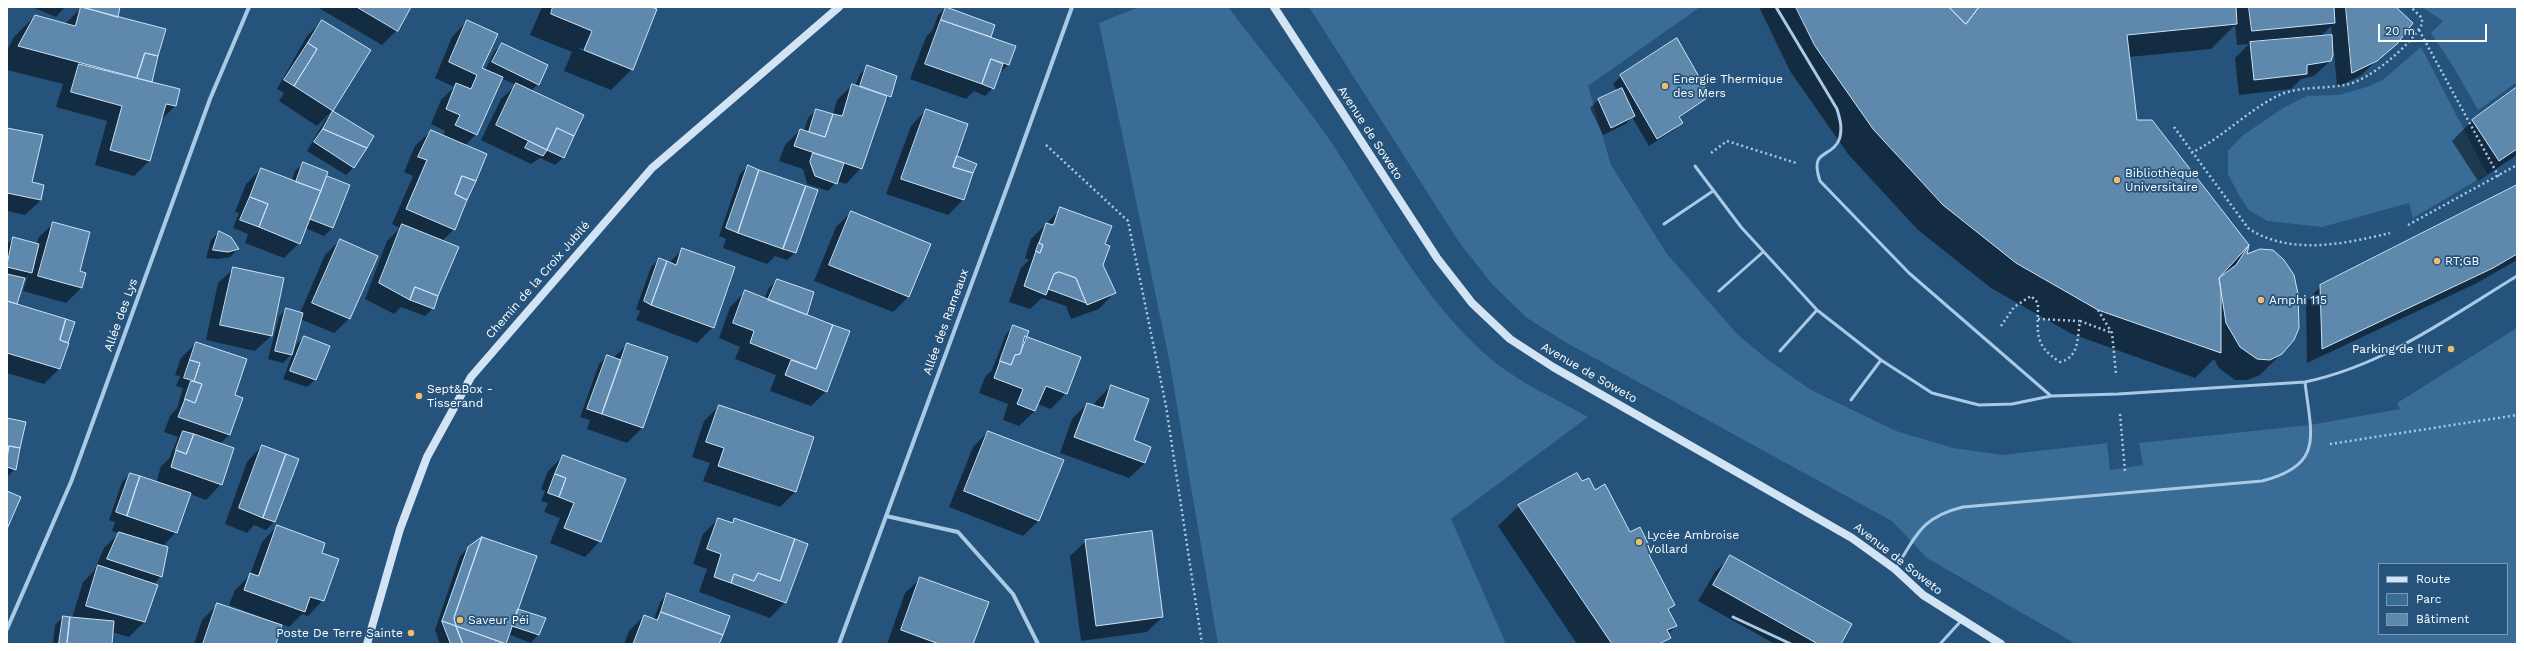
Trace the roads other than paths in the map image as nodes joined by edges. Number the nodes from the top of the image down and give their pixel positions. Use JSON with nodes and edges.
{"nodes":[{"id":1,"x":249,"y":7,"type":"edge"},
{"id":2,"x":839,"y":7,"type":"edge"},
{"id":3,"x":1072,"y":7,"type":"edge"},
{"id":4,"x":1274,"y":7,"type":"edge"},
{"id":5,"x":1776,"y":7,"type":"edge"},
{"id":6,"x":1694,"y":166,"type":"dead end"},
{"id":7,"x":1713,"y":191,"type":"junction"},
{"id":8,"x":1664,"y":224,"type":"dead end"},
{"id":9,"x":1763,"y":252,"type":"junction"},
{"id":10,"x":2517,"y":276,"type":"edge"},
{"id":11,"x":1719,"y":291,"type":"dead end"},
{"id":12,"x":1818,"y":310,"type":"junction"},
{"id":13,"x":1780,"y":351,"type":"dead end"},
{"id":14,"x":1881,"y":360,"type":"junction"},
{"id":15,"x":2305,"y":382,"type":"junction"},
{"id":16,"x":2051,"y":396,"type":"junction"},
{"id":17,"x":1851,"y":400,"type":"dead end"},
{"id":18,"x":886,"y":516,"type":"junction"},
{"id":19,"x":1895,"y":569,"type":"junction"},
{"id":20,"x":1733,"y":617,"type":"dead end"},
{"id":21,"x":1961,"y":621,"type":"junction"},
{"id":22,"x":7,"y":629,"type":"edge"},
{"id":23,"x":367,"y":644,"type":"edge"},
{"id":24,"x":839,"y":644,"type":"edge"},
{"id":25,"x":1038,"y":644,"type":"edge"},
{"id":26,"x":1791,"y":644,"type":"edge"},
{"id":27,"x":1940,"y":644,"type":"edge"},
{"id":28,"x":2001,"y":644,"type":"edge"}],
"edges":[{"from":1,"to":22,"type":"street","name":"Allée des Lys"},
{"from":2,"to":23,"type":"street","name":"Chemin de la Croix Jubilé"},
{"from":3,"to":18,"type":"street","name":"Allée des Rameaux"},
{"from":4,"to":19,"type":"street","name":"Avenue de Soweto"},
{"from":5,"to":16,"type":"lane"},
{"from":6,"to":7,"type":"lane"},
{"from":7,"to":8,"type":"lane"},
{"from":7,"to":9,"type":"lane"},
{"from":9,"to":11,"type":"lane"},
{"from":9,"to":12,"type":"lane"},
{"from":10,"to":15,"type":"lane"},
{"from":12,"to":13,"type":"lane"},
{"from":12,"to":14,"type":"lane"},
{"from":14,"to":16,"type":"lane"},
{"from":14,"to":17,"type":"lane"},
{"from":15,"to":16,"type":"lane"},
{"from":15,"to":19,"type":"lane"},
{"from":18,"to":24,"type":"street","name":"Allée des Rameaux"},
{"from":18,"to":25,"type":"street"},
{"from":19,"to":21,"type":"street","name":"Avenue de Soweto"},
{"from":20,"to":26,"type":"lane"},
{"from":21,"to":27,"type":"lane"},
{"from":21,"to":28,"type":"street","name":"Avenue de Soweto"}]}
